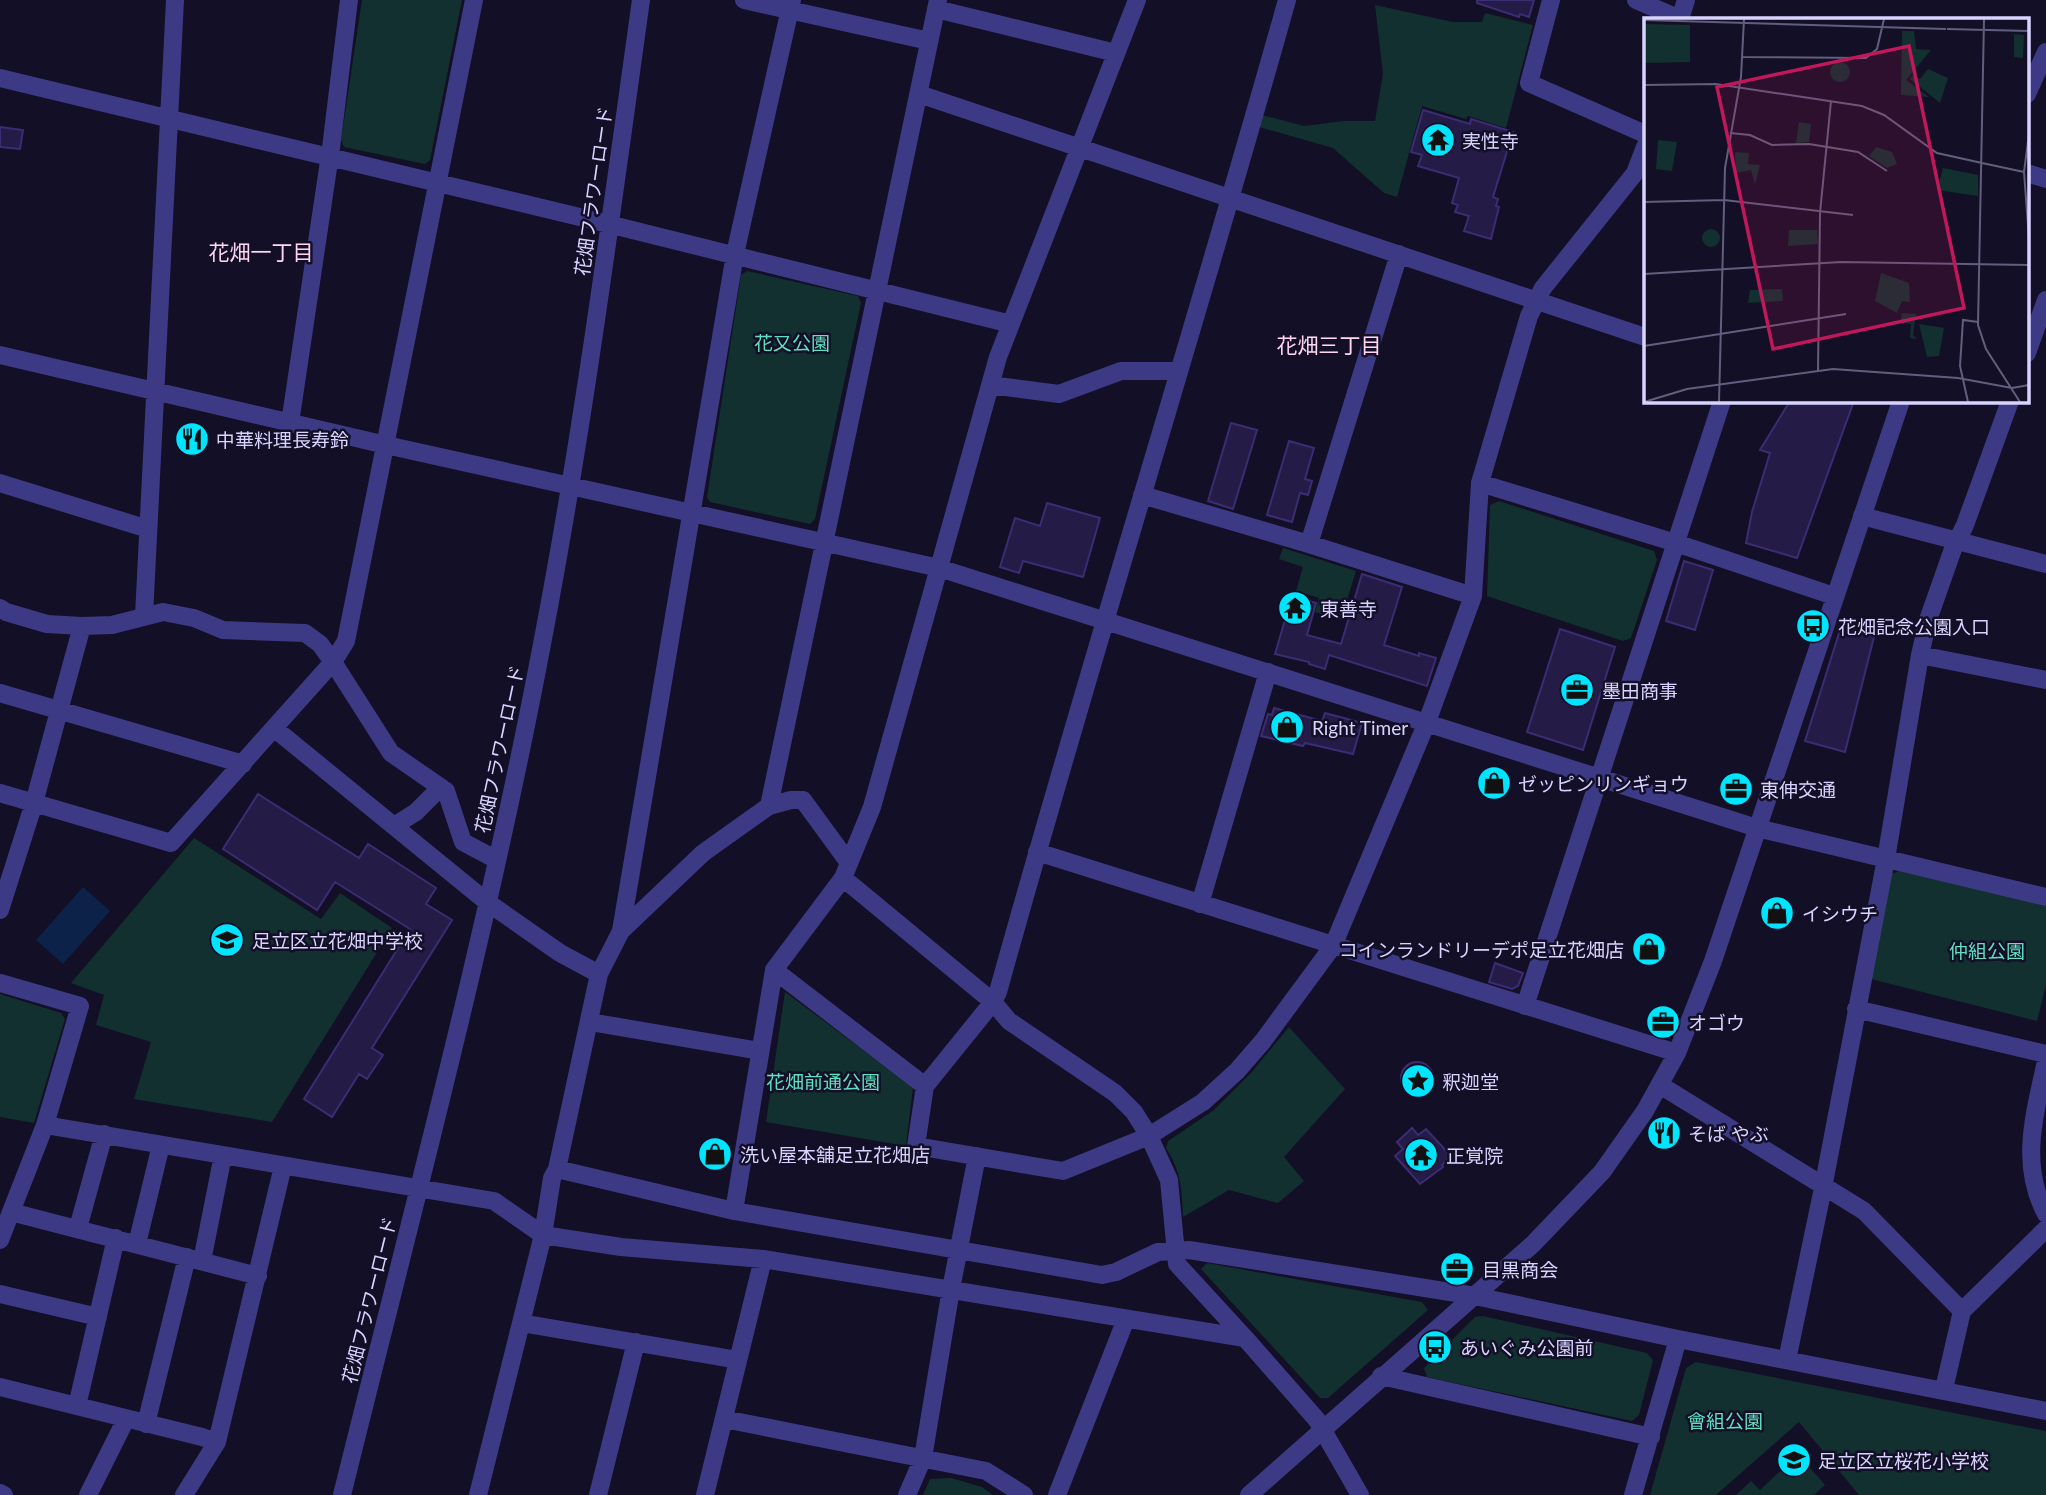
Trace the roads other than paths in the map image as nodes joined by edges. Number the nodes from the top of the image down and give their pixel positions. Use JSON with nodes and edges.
{"nodes":[{"id":1,"x":175,"y":0,"type":"edge"},
{"id":2,"x":349,"y":0,"type":"edge"},
{"id":3,"x":474,"y":0,"type":"edge"},
{"id":4,"x":641,"y":0,"type":"edge"},
{"id":5,"x":744,"y":0,"type":"edge"},
{"id":6,"x":1137,"y":0,"type":"edge"},
{"id":7,"x":1287,"y":0,"type":"edge"},
{"id":8,"x":1551,"y":0,"type":"edge"},
{"id":9,"x":1636,"y":0,"type":"edge"},
{"id":10,"x":1686,"y":0,"type":"edge"},
{"id":11,"x":937,"y":4,"type":"edge"},
{"id":12,"x":790,"y":5,"type":"edge"},
{"id":13,"x":1678,"y":18,"type":"edge"},
{"id":14,"x":1680,"y":18,"type":"edge"},
{"id":15,"x":929,"y":41,"type":"junction"},
{"id":16,"x":2046,"y":52,"type":"edge"},
{"id":17,"x":1116,"y":53,"type":"junction"},
{"id":18,"x":0,"y":78,"type":"edge"},
{"id":19,"x":2028,"y":92,"type":"edge"},
{"id":20,"x":919,"y":94,"type":"junction"},
{"id":21,"x":169,"y":118,"type":"junction"},
{"id":22,"x":1644,"y":134,"type":"edge"},
{"id":23,"x":1080,"y":147,"type":"junction"},
{"id":24,"x":330,"y":157,"type":"junction"},
{"id":25,"x":1642,"y":168,"type":"edge"},
{"id":26,"x":2028,"y":173,"type":"edge"},
{"id":27,"x":2046,"y":179,"type":"edge"},
{"id":28,"x":439,"y":183,"type":"junction"},
{"id":29,"x":1231,"y":198,"type":"junction"},
{"id":30,"x":609,"y":225,"type":"junction"},
{"id":31,"x":736,"y":254,"type":"junction"},
{"id":32,"x":1399,"y":254,"type":"junction"},
{"id":33,"x":876,"y":289,"type":"junction"},
{"id":34,"x":1535,"y":300,"type":"junction"},
{"id":35,"x":2046,"y":300,"type":"edge"},
{"id":36,"x":1011,"y":324,"type":"junction"},
{"id":37,"x":1644,"y":337,"type":"edge"},
{"id":38,"x":2028,"y":350,"type":"edge"},
{"id":39,"x":0,"y":355,"type":"edge"},
{"id":40,"x":1179,"y":371,"type":"junction"},
{"id":41,"x":990,"y":385,"type":"junction"},
{"id":42,"x":155,"y":390,"type":"junction"},
{"id":43,"x":1722,"y":402,"type":"edge"},
{"id":44,"x":1901,"y":402,"type":"edge"},
{"id":45,"x":2010,"y":402,"type":"edge"},
{"id":46,"x":289,"y":423,"type":"junction"},
{"id":47,"x":386,"y":445,"type":"junction"},
{"id":48,"x":0,"y":483,"type":"edge"},
{"id":49,"x":1480,"y":483,"type":"junction"},
{"id":50,"x":571,"y":484,"type":"junction"},
{"id":51,"x":1142,"y":495,"type":"junction"},
{"id":52,"x":691,"y":512,"type":"junction"},
{"id":53,"x":1862,"y":516,"type":"junction"},
{"id":54,"x":148,"y":529,"type":"junction"},
{"id":55,"x":824,"y":541,"type":"junction"},
{"id":56,"x":1956,"y":541,"type":"junction"},
{"id":57,"x":1309,"y":544,"type":"junction"},
{"id":58,"x":1676,"y":544,"type":"junction"},
{"id":59,"x":2046,"y":564,"type":"edge"},
{"id":60,"x":939,"y":568,"type":"junction"},
{"id":61,"x":1473,"y":596,"type":"junction"},
{"id":62,"x":1834,"y":596,"type":"junction"},
{"id":63,"x":0,"y":608,"type":"edge"},
{"id":64,"x":144,"y":609,"type":"junction"},
{"id":65,"x":1104,"y":620,"type":"junction"},
{"id":66,"x":82,"y":626,"type":"junction"},
{"id":67,"x":1920,"y":655,"type":"junction"},
{"id":68,"x":333,"y":662,"type":"junction"},
{"id":69,"x":1268,"y":672,"type":"junction"},
{"id":70,"x":2046,"y":680,"type":"edge"},
{"id":71,"x":0,"y":693,"type":"edge"},
{"id":72,"x":58,"y":710,"type":"junction"},
{"id":73,"x":1427,"y":722,"type":"junction"},
{"id":74,"x":275,"y":729,"type":"junction"},
{"id":75,"x":243,"y":764,"type":"junction"},
{"id":76,"x":1600,"y":778,"type":"junction"},
{"id":77,"x":441,"y":787,"type":"junction"},
{"id":78,"x":0,"y":793,"type":"edge"},
{"id":79,"x":34,"y":803,"type":"junction"},
{"id":80,"x":769,"y":806,"type":"junction"},
{"id":81,"x":394,"y":826,"type":"junction"},
{"id":82,"x":1757,"y":828,"type":"junction"},
{"id":83,"x":1037,"y":852,"type":"junction"},
{"id":84,"x":1886,"y":859,"type":"junction"},
{"id":85,"x":497,"y":860,"type":"junction"},
{"id":86,"x":846,"y":870,"type":"junction"},
{"id":87,"x":2046,"y":897,"type":"edge"},
{"id":88,"x":488,"y":902,"type":"junction"},
{"id":89,"x":1200,"y":904,"type":"junction"},
{"id":90,"x":0,"y":910,"type":"edge"},
{"id":91,"x":621,"y":931,"type":"junction"},
{"id":92,"x":1333,"y":946,"type":"junction"},
{"id":93,"x":774,"y":970,"type":"junction"},
{"id":94,"x":599,"y":974,"type":"junction"},
{"id":95,"x":0,"y":983,"type":"edge"},
{"id":96,"x":993,"y":1002,"type":"junction"},
{"id":97,"x":1525,"y":1006,"type":"junction"},
{"id":98,"x":1856,"y":1009,"type":"junction"},
{"id":99,"x":590,"y":1022,"type":"junction"},
{"id":100,"x":760,"y":1051,"type":"junction"},
{"id":101,"x":1677,"y":1054,"type":"junction"},
{"id":102,"x":2046,"y":1054,"type":"edge"},
{"id":103,"x":2046,"y":1061,"type":"edge"},
{"id":104,"x":1660,"y":1085,"type":"junction"},
{"id":105,"x":925,"y":1086,"type":"junction"},
{"id":106,"x":45,"y":1125,"type":"junction"},
{"id":107,"x":104,"y":1134,"type":"junction"},
{"id":108,"x":1149,"y":1136,"type":"junction"},
{"id":109,"x":161,"y":1144,"type":"junction"},
{"id":110,"x":223,"y":1155,"type":"junction"},
{"id":111,"x":977,"y":1156,"type":"junction"},
{"id":112,"x":283,"y":1166,"type":"junction"},
{"id":113,"x":557,"y":1169,"type":"junction"},
{"id":114,"x":1823,"y":1188,"type":"junction"},
{"id":115,"x":418,"y":1189,"type":"junction"},
{"id":116,"x":734,"y":1211,"type":"junction"},
{"id":117,"x":11,"y":1213,"type":"junction"},
{"id":118,"x":2046,"y":1214,"type":"edge"},
{"id":119,"x":78,"y":1228,"type":"junction"},
{"id":120,"x":2046,"y":1229,"type":"edge"},
{"id":121,"x":543,"y":1235,"type":"junction"},
{"id":122,"x":116,"y":1238,"type":"junction"},
{"id":123,"x":0,"y":1240,"type":"edge"},
{"id":124,"x":137,"y":1244,"type":"junction"},
{"id":125,"x":958,"y":1250,"type":"junction"},
{"id":126,"x":1175,"y":1251,"type":"junction"},
{"id":127,"x":195,"y":1259,"type":"junction"},
{"id":128,"x":763,"y":1259,"type":"junction"},
{"id":129,"x":257,"y":1276,"type":"junction"},
{"id":130,"x":951,"y":1289,"type":"junction"},
{"id":131,"x":0,"y":1294,"type":"edge"},
{"id":132,"x":1475,"y":1296,"type":"junction"},
{"id":133,"x":1962,"y":1311,"type":"junction"},
{"id":134,"x":98,"y":1317,"type":"junction"},
{"id":135,"x":1126,"y":1319,"type":"junction"},
{"id":136,"x":521,"y":1323,"type":"junction"},
{"id":137,"x":1245,"y":1338,"type":"junction"},
{"id":138,"x":1678,"y":1339,"type":"junction"},
{"id":139,"x":636,"y":1342,"type":"junction"},
{"id":140,"x":738,"y":1360,"type":"junction"},
{"id":141,"x":1787,"y":1360,"type":"junction"},
{"id":142,"x":1381,"y":1376,"type":"junction"},
{"id":143,"x":0,"y":1387,"type":"edge"},
{"id":144,"x":1944,"y":1389,"type":"junction"},
{"id":145,"x":77,"y":1406,"type":"junction"},
{"id":146,"x":2046,"y":1411,"type":"edge"},
{"id":147,"x":126,"y":1419,"type":"junction"},
{"id":148,"x":724,"y":1419,"type":"junction"},
{"id":149,"x":146,"y":1424,"type":"junction"},
{"id":150,"x":1322,"y":1428,"type":"junction"},
{"id":151,"x":1651,"y":1437,"type":"junction"},
{"id":152,"x":217,"y":1442,"type":"junction"},
{"id":153,"x":923,"y":1458,"type":"junction"},
{"id":154,"x":88,"y":1495,"type":"edge"},
{"id":155,"x":184,"y":1495,"type":"edge"},
{"id":156,"x":342,"y":1495,"type":"edge"},
{"id":157,"x":478,"y":1495,"type":"edge"},
{"id":158,"x":598,"y":1495,"type":"edge"},
{"id":159,"x":705,"y":1495,"type":"edge"},
{"id":160,"x":906,"y":1495,"type":"edge"},
{"id":161,"x":1024,"y":1495,"type":"edge"},
{"id":162,"x":1057,"y":1495,"type":"edge"},
{"id":163,"x":1249,"y":1495,"type":"edge"},
{"id":164,"x":1360,"y":1495,"type":"edge"},
{"id":165,"x":1633,"y":1495,"type":"edge"}],
"edges":[{"from":1,"to":21,"type":"street"},
{"from":2,"to":24,"type":"street"},
{"from":3,"to":28,"type":"street"},
{"from":4,"to":30,"type":"street","name":"花畑フラワーロード"},
{"from":5,"to":12,"type":"street"},
{"from":6,"to":17,"type":"street"},
{"from":7,"to":29,"type":"street"},
{"from":8,"to":22,"type":"street"},
{"from":9,"to":13,"type":"street"},
{"from":10,"to":14,"type":"street"},
{"from":11,"to":15,"type":"street"},
{"from":11,"to":17,"type":"street"},
{"from":12,"to":15,"type":"street"},
{"from":12,"to":31,"type":"street"},
{"from":15,"to":20,"type":"street"},
{"from":16,"to":19,"type":"street"},
{"from":17,"to":23,"type":"street"},
{"from":18,"to":21,"type":"street"},
{"from":20,"to":23,"type":"street"},
{"from":20,"to":33,"type":"street"},
{"from":21,"to":24,"type":"street"},
{"from":21,"to":42,"type":"street"},
{"from":23,"to":29,"type":"street"},
{"from":23,"to":36,"type":"street"},
{"from":24,"to":28,"type":"street"},
{"from":24,"to":46,"type":"street"},
{"from":25,"to":34,"type":"street"},
{"from":26,"to":27,"type":"street"},
{"from":28,"to":30,"type":"street"},
{"from":28,"to":47,"type":"street"},
{"from":29,"to":32,"type":"street"},
{"from":29,"to":40,"type":"street"},
{"from":30,"to":31,"type":"street"},
{"from":30,"to":50,"type":"street","name":"花畑フラワーロード"},
{"from":31,"to":33,"type":"street"},
{"from":31,"to":52,"type":"street"},
{"from":32,"to":34,"type":"street"},
{"from":32,"to":57,"type":"street"},
{"from":33,"to":36,"type":"street"},
{"from":33,"to":55,"type":"street"},
{"from":34,"to":37,"type":"street"},
{"from":34,"to":49,"type":"street"},
{"from":35,"to":38,"type":"street"},
{"from":36,"to":41,"type":"street"},
{"from":39,"to":42,"type":"street"},
{"from":40,"to":41,"type":"street"},
{"from":40,"to":51,"type":"street"},
{"from":41,"to":60,"type":"street"},
{"from":42,"to":46,"type":"street"},
{"from":42,"to":54,"type":"street"},
{"from":43,"to":58,"type":"street"},
{"from":44,"to":53,"type":"street"},
{"from":45,"to":56,"type":"street"},
{"from":46,"to":47,"type":"street"},
{"from":47,"to":50,"type":"street"},
{"from":47,"to":68,"type":"street"},
{"from":48,"to":54,"type":"street"},
{"from":49,"to":58,"type":"street"},
{"from":49,"to":61,"type":"street"},
{"from":50,"to":52,"type":"street"},
{"from":50,"to":85,"type":"street","name":"花畑フラワーロード"},
{"from":51,"to":57,"type":"street"},
{"from":51,"to":65,"type":"street"},
{"from":52,"to":55,"type":"street"},
{"from":52,"to":91,"type":"street"},
{"from":53,"to":56,"type":"street"},
{"from":53,"to":62,"type":"street"},
{"from":54,"to":64,"type":"street"},
{"from":55,"to":60,"type":"street"},
{"from":55,"to":80,"type":"street"},
{"from":56,"to":59,"type":"street"},
{"from":56,"to":67,"type":"street"},
{"from":57,"to":61,"type":"street"},
{"from":58,"to":62,"type":"street"},
{"from":58,"to":76,"type":"street"},
{"from":60,"to":65,"type":"street"},
{"from":60,"to":86,"type":"street"},
{"from":61,"to":73,"type":"street"},
{"from":62,"to":82,"type":"street"},
{"from":63,"to":66,"type":"street"},
{"from":64,"to":66,"type":"street"},
{"from":64,"to":68,"type":"street"},
{"from":65,"to":69,"type":"street"},
{"from":65,"to":83,"type":"street"},
{"from":66,"to":72,"type":"street"},
{"from":67,"to":70,"type":"street"},
{"from":67,"to":84,"type":"street"},
{"from":68,"to":74,"type":"street"},
{"from":68,"to":77,"type":"street"},
{"from":69,"to":73,"type":"street"},
{"from":69,"to":89,"type":"street"},
{"from":71,"to":72,"type":"street"},
{"from":72,"to":75,"type":"street"},
{"from":72,"to":79,"type":"street"},
{"from":73,"to":76,"type":"street"},
{"from":73,"to":92,"type":"street"},
{"from":74,"to":75,"type":"street"},
{"from":74,"to":81,"type":"street"},
{"from":75,"to":79,"type":"street"},
{"from":76,"to":82,"type":"street"},
{"from":76,"to":97,"type":"street"},
{"from":77,"to":81,"type":"street"},
{"from":77,"to":85,"type":"street"},
{"from":78,"to":79,"type":"street"},
{"from":79,"to":90,"type":"street"},
{"from":80,"to":86,"type":"street"},
{"from":80,"to":91,"type":"street"},
{"from":81,"to":88,"type":"street"},
{"from":82,"to":84,"type":"street"},
{"from":82,"to":101,"type":"street"},
{"from":83,"to":89,"type":"street"},
{"from":83,"to":96,"type":"street"},
{"from":84,"to":87,"type":"street"},
{"from":84,"to":98,"type":"street"},
{"from":85,"to":88,"type":"street","name":"花畑フラワーロード"},
{"from":86,"to":93,"type":"street"},
{"from":86,"to":96,"type":"street"},
{"from":88,"to":94,"type":"street"},
{"from":88,"to":115,"type":"street","name":"花畑フラワーロード"},
{"from":89,"to":92,"type":"street"},
{"from":91,"to":94,"type":"street"},
{"from":92,"to":97,"type":"street"},
{"from":92,"to":108,"type":"street"},
{"from":93,"to":100,"type":"street"},
{"from":93,"to":105,"type":"street"},
{"from":94,"to":99,"type":"street"},
{"from":95,"to":106,"type":"street"},
{"from":96,"to":105,"type":"street"},
{"from":96,"to":108,"type":"street"},
{"from":97,"to":101,"type":"street"},
{"from":98,"to":102,"type":"street"},
{"from":98,"to":114,"type":"street"},
{"from":99,"to":100,"type":"street"},
{"from":99,"to":113,"type":"street"},
{"from":100,"to":116,"type":"street"},
{"from":101,"to":104,"type":"street"},
{"from":103,"to":118,"type":"street"},
{"from":104,"to":114,"type":"street"},
{"from":104,"to":132,"type":"street"},
{"from":105,"to":111,"type":"street"},
{"from":106,"to":107,"type":"street"},
{"from":106,"to":117,"type":"street"},
{"from":107,"to":109,"type":"street"},
{"from":107,"to":119,"type":"street"},
{"from":108,"to":111,"type":"street"},
{"from":108,"to":126,"type":"street"},
{"from":109,"to":110,"type":"street"},
{"from":109,"to":124,"type":"street"},
{"from":110,"to":112,"type":"street"},
{"from":110,"to":127,"type":"street"},
{"from":111,"to":125,"type":"street"},
{"from":112,"to":115,"type":"street"},
{"from":112,"to":129,"type":"street"},
{"from":113,"to":116,"type":"street"},
{"from":113,"to":121,"type":"street"},
{"from":114,"to":133,"type":"street"},
{"from":114,"to":141,"type":"street"},
{"from":115,"to":121,"type":"street"},
{"from":115,"to":156,"type":"street","name":"花畑フラワーロード"},
{"from":116,"to":125,"type":"street"},
{"from":117,"to":119,"type":"street"},
{"from":117,"to":123,"type":"street"},
{"from":119,"to":122,"type":"street"},
{"from":120,"to":133,"type":"street"},
{"from":121,"to":128,"type":"street"},
{"from":121,"to":136,"type":"street"},
{"from":122,"to":124,"type":"street"},
{"from":122,"to":134,"type":"street"},
{"from":124,"to":127,"type":"street"},
{"from":125,"to":126,"type":"street"},
{"from":125,"to":130,"type":"street"},
{"from":126,"to":132,"type":"street"},
{"from":126,"to":137,"type":"street"},
{"from":127,"to":129,"type":"street"},
{"from":127,"to":149,"type":"street"},
{"from":128,"to":130,"type":"street"},
{"from":128,"to":140,"type":"street"},
{"from":129,"to":152,"type":"street"},
{"from":130,"to":135,"type":"street"},
{"from":130,"to":153,"type":"street"},
{"from":131,"to":134,"type":"street"},
{"from":132,"to":138,"type":"street"},
{"from":132,"to":142,"type":"street"},
{"from":133,"to":144,"type":"street"},
{"from":134,"to":145,"type":"street"},
{"from":135,"to":137,"type":"street"},
{"from":135,"to":162,"type":"street"},
{"from":136,"to":139,"type":"street"},
{"from":136,"to":157,"type":"street"},
{"from":137,"to":150,"type":"street"},
{"from":138,"to":141,"type":"street"},
{"from":138,"to":151,"type":"street"},
{"from":139,"to":140,"type":"street"},
{"from":139,"to":158,"type":"street"},
{"from":140,"to":148,"type":"street"},
{"from":141,"to":144,"type":"street"},
{"from":142,"to":150,"type":"street"},
{"from":142,"to":151,"type":"street"},
{"from":143,"to":145,"type":"street"},
{"from":144,"to":146,"type":"street"},
{"from":145,"to":147,"type":"street"},
{"from":147,"to":149,"type":"street"},
{"from":147,"to":154,"type":"street"},
{"from":148,"to":153,"type":"street"},
{"from":148,"to":159,"type":"street"},
{"from":149,"to":152,"type":"street"},
{"from":150,"to":163,"type":"street"},
{"from":150,"to":164,"type":"street"},
{"from":151,"to":165,"type":"street"},
{"from":152,"to":155,"type":"street"},
{"from":153,"to":160,"type":"street"},
{"from":153,"to":161,"type":"street"}]}
